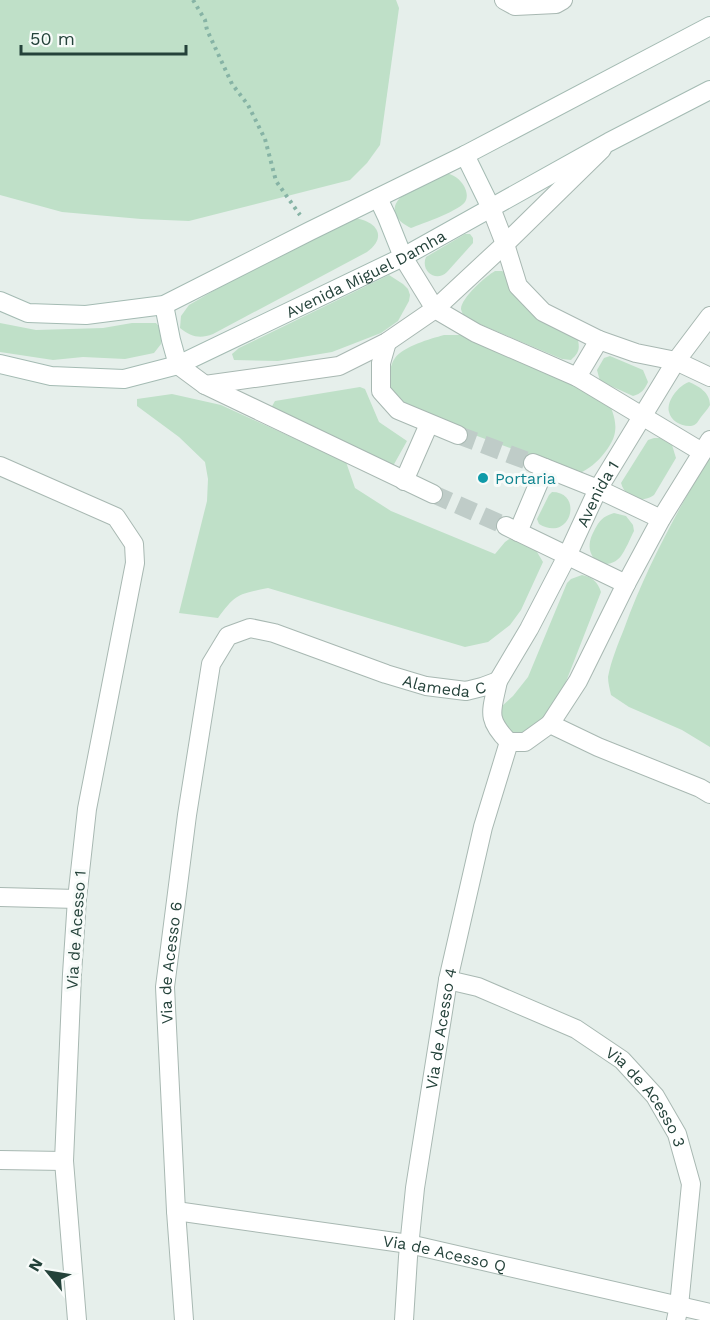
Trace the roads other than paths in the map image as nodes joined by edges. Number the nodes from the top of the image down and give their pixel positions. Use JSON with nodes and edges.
{"nodes":[{"id":1,"x":504,"y":0,"type":"edge"},
{"id":2,"x":563,"y":0,"type":"edge"},
{"id":3,"x":710,"y":26,"type":"edge"},
{"id":4,"x":710,"y":90,"type":"edge"},
{"id":5,"x":609,"y":142,"type":"junction"},
{"id":6,"x":465,"y":155,"type":"junction"},
{"id":7,"x":378,"y":198,"type":"junction"},
{"id":8,"x":491,"y":208,"type":"junction"},
{"id":9,"x":505,"y":244,"type":"junction"},
{"id":10,"x":403,"y":257,"type":"junction"},
{"id":11,"x":0,"y":301,"type":"edge"},
{"id":12,"x":164,"y":305,"type":"junction"},
{"id":13,"x":435,"y":309,"type":"junction"},
{"id":14,"x":710,"y":316,"type":"edge"},
{"id":15,"x":599,"y":340,"type":"junction"},
{"id":16,"x":387,"y":342,"type":"junction"},
{"id":17,"x":676,"y":361,"type":"junction"},
{"id":18,"x":0,"y":364,"type":"edge"},
{"id":19,"x":178,"y":365,"type":"junction"},
{"id":20,"x":577,"y":377,"type":"junction"},
{"id":21,"x":710,"y":377,"type":"edge"},
{"id":22,"x":205,"y":385,"type":"junction"},
{"id":23,"x":642,"y":416,"type":"junction"},
{"id":24,"x":429,"y":424,"type":"junction"},
{"id":25,"x":458,"y":435,"type":"tunnel mouth"},
{"id":26,"x":706,"y":446,"type":"edge"},
{"id":27,"x":0,"y":466,"type":"edge"},
{"id":28,"x":404,"y":481,"type":"junction"},
{"id":29,"x":598,"y":489,"type":"junction"},
{"id":30,"x":433,"y":494,"type":"tunnel mouth"},
{"id":31,"x":661,"y":519,"type":"junction"},
{"id":32,"x":567,"y":556,"type":"junction"},
{"id":33,"x":626,"y":584,"type":"junction"},
{"id":34,"x":250,"y":628,"type":"joint"},
{"id":35,"x":498,"y":681,"type":"junction"},
{"id":36,"x":550,"y":724,"type":"junction"},
{"id":37,"x":509,"y":742,"type":"junction"},
{"id":38,"x":710,"y":794,"type":"edge"},
{"id":39,"x":0,"y":897,"type":"edge"},
{"id":40,"x":77,"y":899,"type":"junction"},
{"id":41,"x":448,"y":980,"type":"junction"},
{"id":42,"x":0,"y":1160,"type":"edge"},
{"id":43,"x":64,"y":1161,"type":"junction"},
{"id":44,"x":176,"y":1211,"type":"junction"},
{"id":45,"x":410,"y":1244,"type":"junction"},
{"id":46,"x":677,"y":1313,"type":"edge"},
{"id":47,"x":710,"y":1313,"type":"edge"},
{"id":48,"x":77,"y":1320,"type":"edge"},
{"id":49,"x":184,"y":1320,"type":"edge"},
{"id":50,"x":404,"y":1320,"type":"edge"}],
"edges":[{"from":1,"to":2,"type":"street"},
{"from":3,"to":6,"type":"street"},
{"from":4,"to":5,"type":"street","name":"Avenida Miguel Damha"},
{"from":5,"to":8,"type":"street","name":"Avenida Miguel Damha"},
{"from":5,"to":9,"type":"street"},
{"from":6,"to":7,"type":"street"},
{"from":6,"to":8,"type":"street"},
{"from":7,"to":10,"type":"street"},
{"from":7,"to":12,"type":"street"},
{"from":8,"to":9,"type":"street"},
{"from":8,"to":10,"type":"street","name":"Avenida Miguel Damha"},
{"from":9,"to":13,"type":"street"},
{"from":9,"to":15,"type":"street"},
{"from":10,"to":13,"type":"street"},
{"from":10,"to":19,"type":"street","name":"Avenida Miguel Damha"},
{"from":11,"to":12,"type":"street"},
{"from":12,"to":19,"type":"street"},
{"from":13,"to":16,"type":"street"},
{"from":13,"to":20,"type":"street"},
{"from":14,"to":17,"type":"street","name":"Avenida 1"},
{"from":15,"to":17,"type":"street"},
{"from":15,"to":20,"type":"street"},
{"from":16,"to":22,"type":"street"},
{"from":16,"to":24,"type":"street"},
{"from":17,"to":21,"type":"street"},
{"from":17,"to":23,"type":"street","name":"Avenida 1"},
{"from":18,"to":19,"type":"street","name":"Avenida Miguel Damha"},
{"from":19,"to":22,"type":"street"},
{"from":20,"to":23,"type":"street"},
{"from":22,"to":28,"type":"street"},
{"from":23,"to":26,"type":"street"},
{"from":23,"to":29,"type":"street","name":"Avenida 1"},
{"from":24,"to":25,"type":"street"},
{"from":24,"to":28,"type":"street"},
{"from":26,"to":31,"type":"street"},
{"from":27,"to":40,"type":"street","name":"Via de Acesso 1"},
{"from":28,"to":30,"type":"street"},
{"from":29,"to":31,"type":"street"},
{"from":29,"to":32,"type":"street","name":"Avenida 1"},
{"from":29,"to":32,"type":"street"},
{"from":31,"to":33,"type":"street"},
{"from":32,"to":33,"type":"street"},
{"from":32,"to":35,"type":"street","name":"Avenida 1"},
{"from":33,"to":36,"type":"street"},
{"from":34,"to":35,"type":"street","name":"Alameda C"},
{"from":34,"to":44,"type":"street","name":"Via de Acesso 6"},
{"from":35,"to":37,"type":"street","name":"Alameda C"},
{"from":36,"to":37,"type":"street"},
{"from":36,"to":38,"type":"street"},
{"from":37,"to":41,"type":"street","name":"Via de Acesso 4"},
{"from":39,"to":40,"type":"street"},
{"from":40,"to":43,"type":"street","name":"Via de Acesso 1"},
{"from":41,"to":45,"type":"street","name":"Via de Acesso 4"},
{"from":41,"to":46,"type":"street","name":"Via de Acesso 3"},
{"from":42,"to":43,"type":"street"},
{"from":43,"to":48,"type":"street","name":"Via de Acesso 1"},
{"from":44,"to":45,"type":"street","name":"Via de Acesso Q"},
{"from":44,"to":49,"type":"street","name":"Via de Acesso 6"},
{"from":45,"to":46,"type":"street","name":"Via de Acesso Q"},
{"from":45,"to":50,"type":"street","name":"Via de Acesso 4"},
{"from":46,"to":47,"type":"street","name":"Via de Acesso Q"}]}
